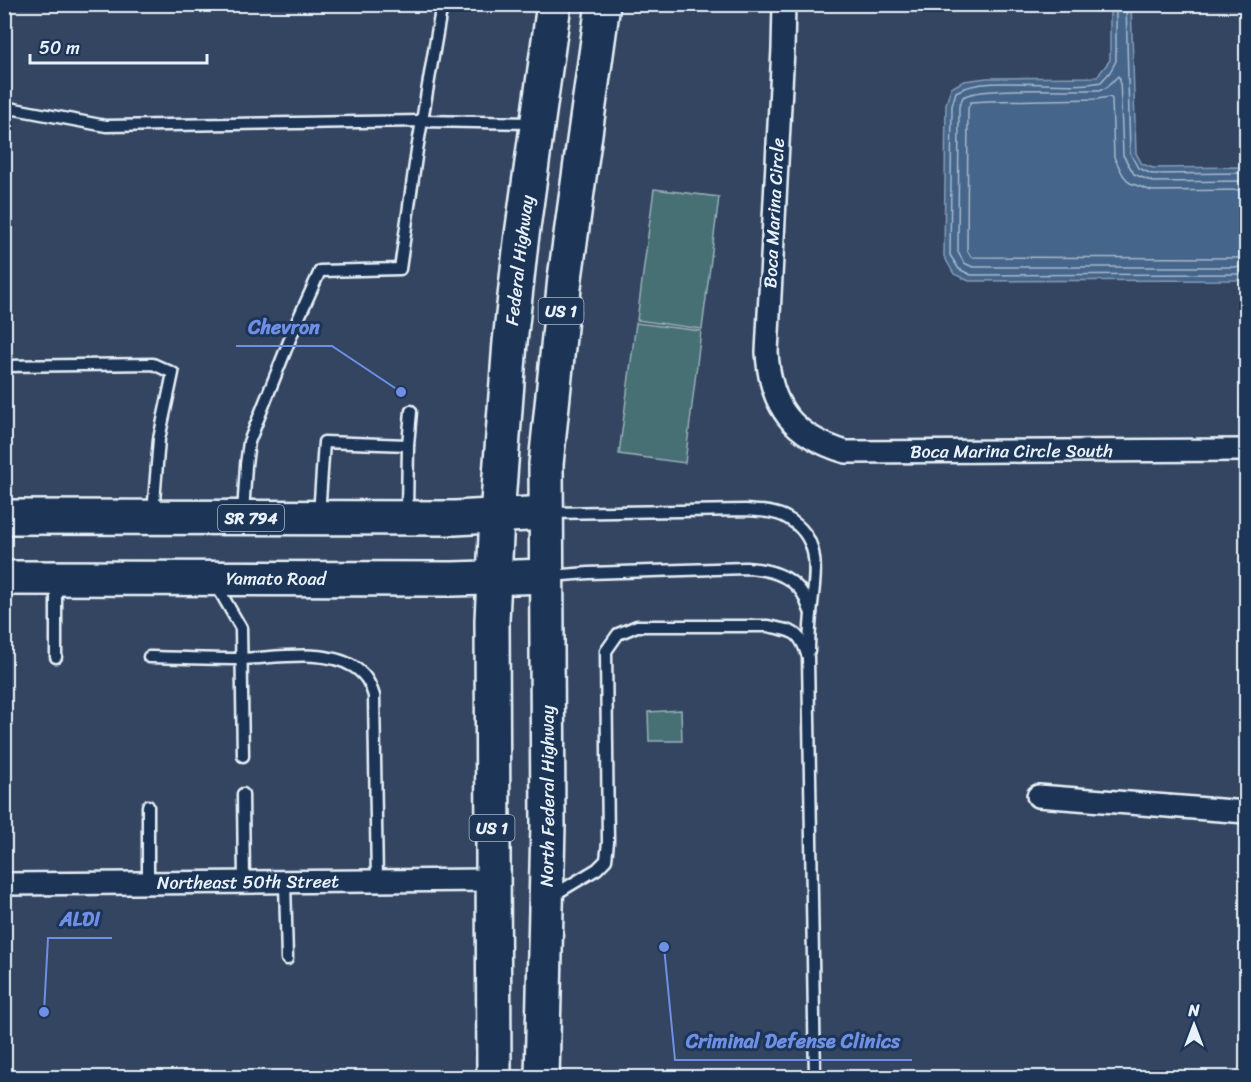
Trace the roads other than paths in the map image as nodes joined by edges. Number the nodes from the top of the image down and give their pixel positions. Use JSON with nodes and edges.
{"nodes":[{"id":1,"x":442,"y":4,"type":"edge"},
{"id":2,"x":554,"y":4,"type":"edge"},
{"id":3,"x":603,"y":4,"type":"edge"},
{"id":4,"x":784,"y":4,"type":"edge"},
{"id":5,"x":4,"y":107,"type":"edge"},
{"id":6,"x":422,"y":121,"type":"junction"},
{"id":7,"x":537,"y":123,"type":"junction"},
{"id":8,"x":4,"y":366,"type":"edge"},
{"id":9,"x":411,"y":411,"type":"dead end"},
{"id":10,"x":788,"y":417,"type":"joint"},
{"id":11,"x":408,"y":445,"type":"junction"},
{"id":12,"x":1246,"y":450,"type":"edge"},
{"id":13,"x":546,"y":513,"type":"junction"},
{"id":14,"x":497,"y":516,"type":"junction"},
{"id":15,"x":4,"y":517,"type":"edge"},
{"id":16,"x":153,"y":518,"type":"junction"},
{"id":17,"x":243,"y":518,"type":"junction"},
{"id":18,"x":407,"y":518,"type":"junction"},
{"id":19,"x":319,"y":519,"type":"junction"},
{"id":20,"x":547,"y":576,"type":"junction"},
{"id":21,"x":4,"y":578,"type":"edge"},
{"id":22,"x":56,"y":578,"type":"junction"},
{"id":23,"x":212,"y":578,"type":"junction"},
{"id":24,"x":494,"y":578,"type":"junction"},
{"id":25,"x":811,"y":613,"type":"junction"},
{"id":26,"x":56,"y":657,"type":"dead end"},
{"id":27,"x":149,"y":657,"type":"dead end"},
{"id":28,"x":808,"y":657,"type":"junction"},
{"id":29,"x":241,"y":658,"type":"junction"},
{"id":30,"x":243,"y":756,"type":"dead end"},
{"id":31,"x":243,"y":794,"type":"dead end"},
{"id":32,"x":1038,"y":796,"type":"dead end"},
{"id":33,"x":148,"y":806,"type":"dead end"},
{"id":34,"x":1246,"y":812,"type":"edge"},
{"id":35,"x":492,"y":880,"type":"junction"},
{"id":36,"x":377,"y":881,"type":"junction"},
{"id":37,"x":244,"y":882,"type":"junction"},
{"id":38,"x":285,"y":882,"type":"junction"},
{"id":39,"x":148,"y":883,"type":"junction"},
{"id":40,"x":4,"y":884,"type":"edge"},
{"id":41,"x":546,"y":899,"type":"junction"},
{"id":42,"x":287,"y":959,"type":"dead end"},
{"id":43,"x":494,"y":1077,"type":"edge"},
{"id":44,"x":542,"y":1077,"type":"edge"},
{"id":45,"x":815,"y":1077,"type":"edge"}],
"edges":[{"from":1,"to":6,"type":"lane"},
{"from":2,"to":7,"type":"main road","name":"Federal Highway","number":"US 1"},
{"from":3,"to":13,"type":"main road","number":"US 1"},
{"from":4,"to":10,"type":"street","name":"Boca Marina Circle"},
{"from":5,"to":6,"type":"lane"},
{"from":6,"to":7,"type":"lane"},
{"from":6,"to":17,"type":"lane"},
{"from":7,"to":14,"type":"main road","name":"Federal Highway","number":"US 1"},
{"from":8,"to":16,"type":"lane"},
{"from":9,"to":11,"type":"lane"},
{"from":10,"to":12,"type":"street","name":"Boca Marina Circle South"},
{"from":11,"to":18,"type":"lane"},
{"from":11,"to":19,"type":"lane"},
{"from":13,"to":14,"type":"main road","number":"SR 794"},
{"from":13,"to":20,"type":"main road","name":"North Federal Highway","number":"US 1"},
{"from":13,"to":25,"type":"lane"},
{"from":14,"to":18,"type":"main road","number":"SR 794"},
{"from":14,"to":24,"type":"main road","number":"US 1"},
{"from":15,"to":16,"type":"main road","number":"SR 794"},
{"from":16,"to":17,"type":"main road","number":"SR 794"},
{"from":17,"to":19,"type":"main road","number":"SR 794"},
{"from":18,"to":19,"type":"main road","number":"SR 794"},
{"from":20,"to":24,"type":"main road","name":"Yamato Road"},
{"from":20,"to":25,"type":"lane"},
{"from":20,"to":41,"type":"main road","name":"North Federal Highway","number":"US 1"},
{"from":21,"to":22,"type":"main road","name":"Yamato Road"},
{"from":22,"to":23,"type":"main road","name":"Yamato Road"},
{"from":22,"to":26,"type":"lane"},
{"from":23,"to":24,"type":"main road","name":"Yamato Road"},
{"from":23,"to":29,"type":"lane"},
{"from":24,"to":35,"type":"main road","number":"US 1"},
{"from":25,"to":28,"type":"lane"},
{"from":27,"to":29,"type":"lane"},
{"from":28,"to":41,"type":"lane"},
{"from":28,"to":45,"type":"lane"},
{"from":29,"to":30,"type":"lane"},
{"from":29,"to":36,"type":"lane"},
{"from":31,"to":37,"type":"lane"},
{"from":32,"to":34,"type":"street"},
{"from":33,"to":39,"type":"lane"},
{"from":35,"to":36,"type":"street","name":"Northeast 50th Street"},
{"from":35,"to":43,"type":"main road","number":"US 1"},
{"from":36,"to":38,"type":"street","name":"Northeast 50th Street"},
{"from":37,"to":38,"type":"street","name":"Northeast 50th Street"},
{"from":37,"to":39,"type":"street","name":"Northeast 50th Street"},
{"from":38,"to":42,"type":"lane"},
{"from":39,"to":40,"type":"street","name":"Northeast 50th Street"},
{"from":41,"to":44,"type":"main road","name":"North Federal Highway","number":"US 1"}]}
